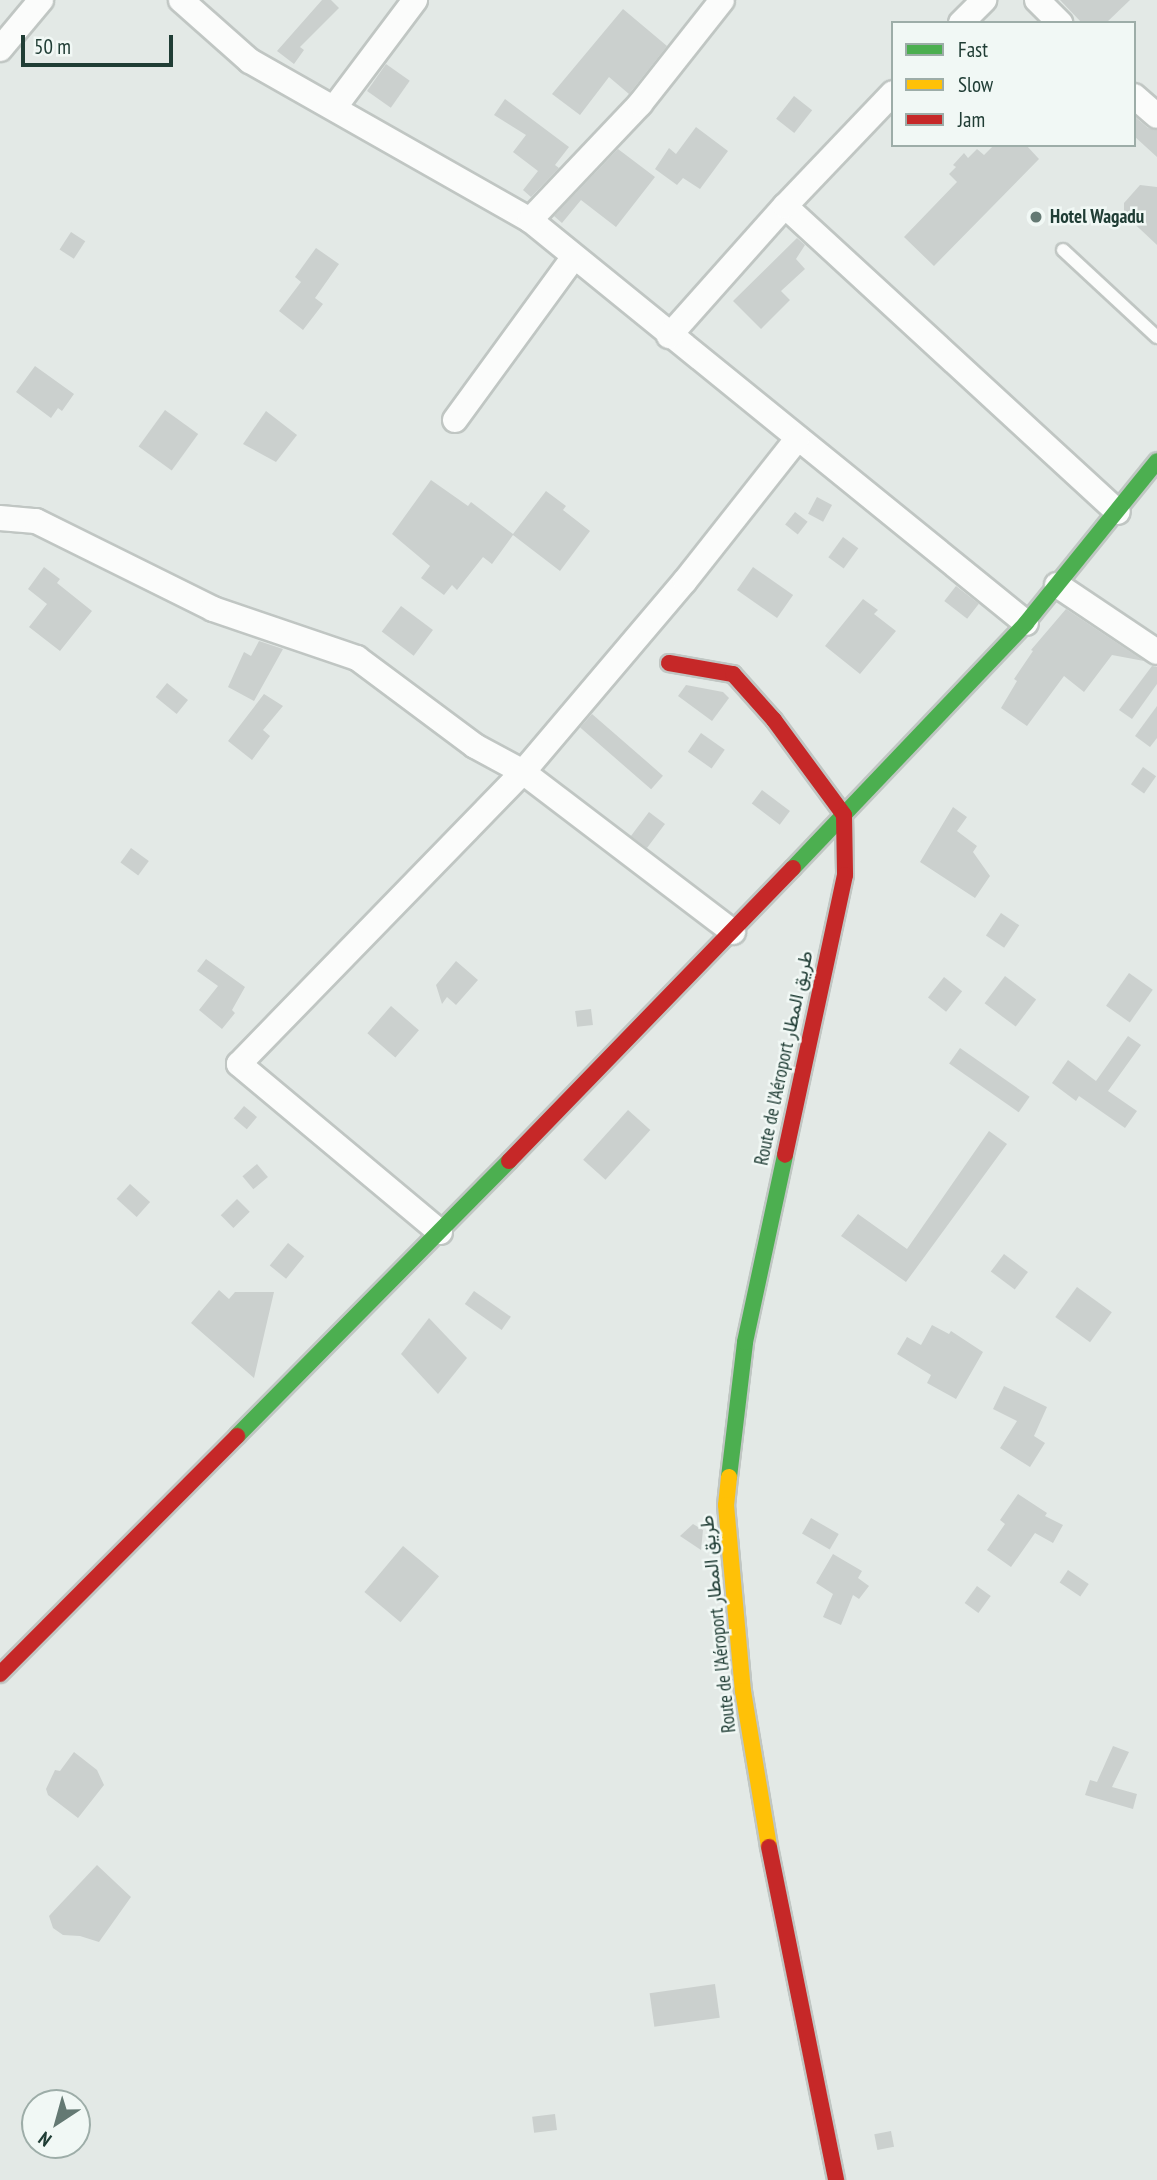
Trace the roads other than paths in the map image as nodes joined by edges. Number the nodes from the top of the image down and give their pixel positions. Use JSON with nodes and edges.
{"nodes":[{"id":1,"x":41,"y":0,"type":"edge"},
{"id":2,"x":181,"y":0,"type":"edge"},
{"id":3,"x":415,"y":0,"type":"edge"},
{"id":4,"x":722,"y":0,"type":"edge"},
{"id":5,"x":984,"y":0,"type":"edge"},
{"id":6,"x":1037,"y":0,"type":"edge"},
{"id":7,"x":963,"y":21,"type":"edge"},
{"id":8,"x":1058,"y":21,"type":"edge"},
{"id":9,"x":0,"y":49,"type":"edge"},
{"id":10,"x":891,"y":95,"type":"edge"},
{"id":11,"x":1136,"y":98,"type":"edge"},
{"id":12,"x":334,"y":108,"type":"junction"},
{"id":13,"x":1157,"y":116,"type":"edge"},
{"id":14,"x":785,"y":206,"type":"junction"},
{"id":15,"x":530,"y":220,"type":"junction"},
{"id":16,"x":1063,"y":250,"type":"dead end"},
{"id":17,"x":573,"y":258,"type":"junction"},
{"id":18,"x":669,"y":336,"type":"junction"},
{"id":19,"x":1157,"y":337,"type":"edge"},
{"id":20,"x":454,"y":420,"type":"dead end"},
{"id":21,"x":797,"y":439,"type":"junction"},
{"id":22,"x":1157,"y":461,"type":"edge"},
{"id":23,"x":1118,"y":512,"type":"junction"},
{"id":24,"x":0,"y":518,"type":"edge"},
{"id":25,"x":1057,"y":585,"type":"junction"},
{"id":26,"x":1026,"y":623,"type":"junction"},
{"id":27,"x":1157,"y":652,"type":"edge"},
{"id":28,"x":670,"y":663,"type":"dead end"},
{"id":29,"x":523,"y":772,"type":"junction"},
{"id":30,"x":844,"y":815,"type":"junction"},
{"id":31,"x":733,"y":932,"type":"junction"},
{"id":32,"x":440,"y":1232,"type":"junction"},
{"id":33,"x":0,"y":1674,"type":"edge"},
{"id":34,"x":836,"y":2180,"type":"edge"}],
"edges":[{"from":1,"to":9,"type":"street"},
{"from":2,"to":12,"type":"street"},
{"from":3,"to":12,"type":"street"},
{"from":4,"to":15,"type":"street"},
{"from":5,"to":7,"type":"street"},
{"from":6,"to":8,"type":"street"},
{"from":10,"to":14,"type":"street"},
{"from":11,"to":13,"type":"street"},
{"from":12,"to":15,"type":"street"},
{"from":14,"to":18,"type":"street"},
{"from":14,"to":23,"type":"street"},
{"from":15,"to":17,"type":"street"},
{"from":16,"to":19,"type":"lane"},
{"from":17,"to":18,"type":"street"},
{"from":17,"to":20,"type":"street"},
{"from":18,"to":21,"type":"street"},
{"from":21,"to":26,"type":"street"},
{"from":21,"to":29,"type":"street"},
{"from":22,"to":23,"type":"main road"},
{"from":23,"to":25,"type":"main road"},
{"from":24,"to":29,"type":"street"},
{"from":25,"to":26,"type":"main road"},
{"from":25,"to":27,"type":"street"},
{"from":26,"to":30,"type":"main road"},
{"from":28,"to":30,"type":"main road"},
{"from":29,"to":31,"type":"street"},
{"from":29,"to":32,"type":"street"},
{"from":30,"to":31,"type":"main road"},
{"from":30,"to":34,"type":"main road","name":"Route de l'Aéroport طريق المطار"},
{"from":31,"to":32,"type":"main road"},
{"from":32,"to":33,"type":"main road"}]}
